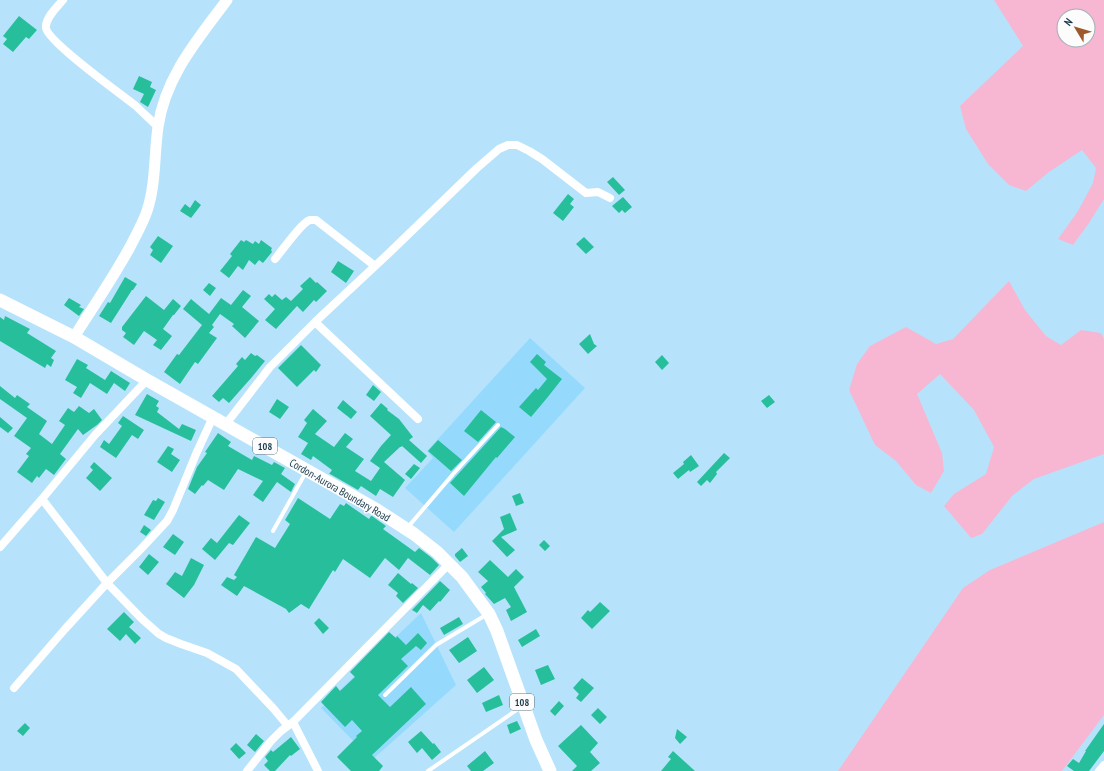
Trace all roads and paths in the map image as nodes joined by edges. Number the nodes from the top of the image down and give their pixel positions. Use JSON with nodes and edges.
{"nodes":[{"id":1,"x":63,"y":0,"type":"edge"},
{"id":2,"x":227,"y":0,"type":"edge"},
{"id":3,"x":158,"y":127,"type":"junction"},
{"id":4,"x":610,"y":198,"type":"dead end"},
{"id":5,"x":275,"y":259,"type":"dead end"},
{"id":6,"x":375,"y":266,"type":"junction"},
{"id":7,"x":0,"y":300,"type":"edge"},
{"id":8,"x":315,"y":322,"type":"junction"},
{"id":9,"x":74,"y":337,"type":"junction"},
{"id":10,"x":147,"y":380,"type":"junction"},
{"id":11,"x":213,"y":417,"type":"junction"},
{"id":12,"x":418,"y":419,"type":"dead end"},
{"id":13,"x":226,"y":424,"type":"junction"},
{"id":14,"x":498,"y":425,"type":"dead end"},
{"id":15,"x":307,"y":470,"type":"junction"},
{"id":16,"x":42,"y":499,"type":"junction"},
{"id":17,"x":406,"y":529,"type":"junction"},
{"id":18,"x":272,"y":531,"type":"dead end"},
{"id":19,"x":0,"y":546,"type":"edge"},
{"id":20,"x":449,"y":564,"type":"junction"},
{"id":21,"x":106,"y":583,"type":"junction"},
{"id":22,"x":488,"y":614,"type":"junction"},
{"id":23,"x":14,"y":688,"type":"dead end"},
{"id":24,"x":385,"y":695,"type":"dead end"},
{"id":25,"x":523,"y":706,"type":"junction"},
{"id":26,"x":290,"y":724,"type":"junction"},
{"id":27,"x":1104,"y":765,"type":"edge"},
{"id":28,"x":247,"y":771,"type":"edge"},
{"id":29,"x":318,"y":771,"type":"edge"},
{"id":30,"x":428,"y":771,"type":"edge"},
{"id":31,"x":550,"y":771,"type":"edge"},
{"id":32,"x":1100,"y":771,"type":"edge"}],
"edges":[{"from":1,"to":3,"type":"street"},
{"from":2,"to":3,"type":"street"},
{"from":3,"to":9,"type":"street"},
{"from":4,"to":6,"type":"street"},
{"from":5,"to":6,"type":"street"},
{"from":6,"to":8,"type":"street"},
{"from":7,"to":9,"type":"main road","name":"Cordon-Aurora Boundary Road","number":"108"},
{"from":8,"to":12,"type":"street"},
{"from":8,"to":13,"type":"street"},
{"from":9,"to":10,"type":"main road","name":"Cordon-Aurora Boundary Road","number":"108"},
{"from":10,"to":11,"type":"main road","name":"Cordon-Aurora Boundary Road","number":"108"},
{"from":10,"to":16,"type":"street"},
{"from":11,"to":13,"type":"main road","name":"Cordon-Aurora Boundary Road","number":"108"},
{"from":11,"to":21,"type":"street"},
{"from":13,"to":15,"type":"main road","name":"Cordon-Aurora Boundary Road","number":"108"},
{"from":14,"to":17,"type":"lane"},
{"from":15,"to":17,"type":"main road","name":"Cordon-Aurora Boundary Road","number":"108"},
{"from":15,"to":18,"type":"lane"},
{"from":16,"to":19,"type":"street"},
{"from":16,"to":21,"type":"street"},
{"from":17,"to":20,"type":"main road","name":"Cordon-Aurora Boundary Road","number":"108"},
{"from":20,"to":22,"type":"main road","name":"Cordon-Aurora Boundary Road","number":"108"},
{"from":20,"to":26,"type":"street"},
{"from":21,"to":23,"type":"street"},
{"from":21,"to":26,"type":"street"},
{"from":22,"to":24,"type":"lane"},
{"from":22,"to":25,"type":"main road","name":"Cordon-Aurora Boundary Road","number":"108"},
{"from":25,"to":30,"type":"lane"},
{"from":25,"to":31,"type":"main road","name":"Cordon-Aurora Boundary Road","number":"108"},
{"from":26,"to":28,"type":"street"},
{"from":26,"to":29,"type":"street"},
{"from":27,"to":32,"type":"street"}]}
